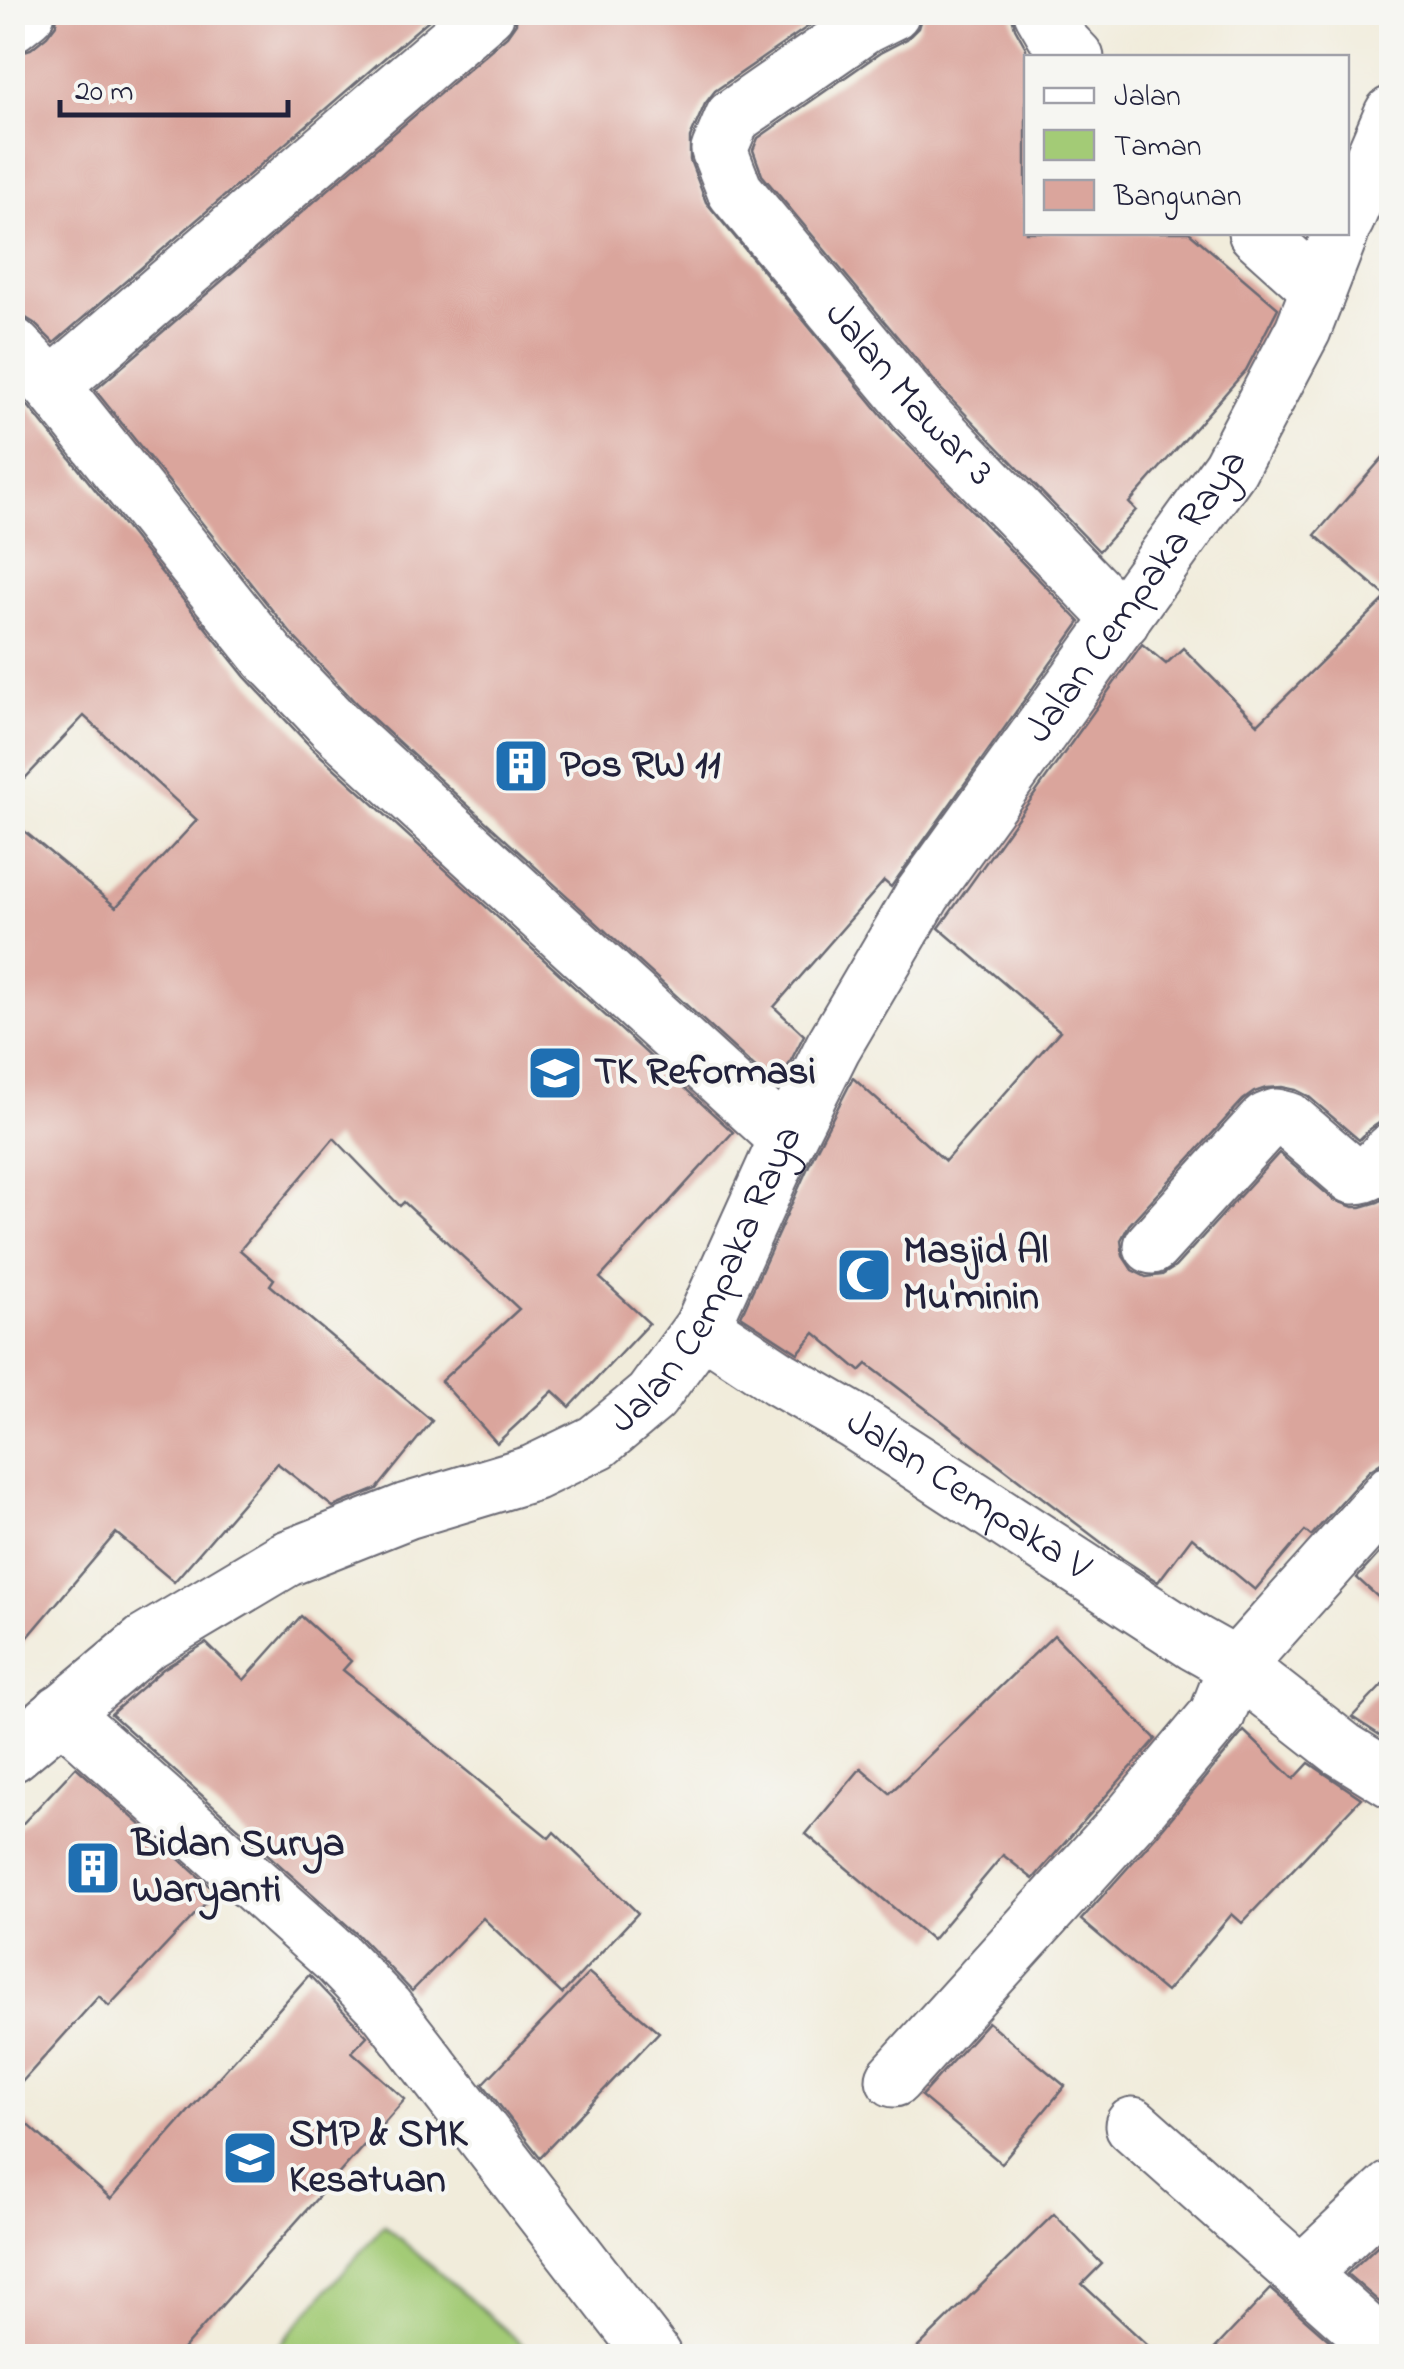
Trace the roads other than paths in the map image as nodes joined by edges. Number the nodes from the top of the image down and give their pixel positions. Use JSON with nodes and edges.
{"nodes":[{"id":1,"x":27,"y":12,"type":"edge"},
{"id":2,"x":487,"y":12,"type":"edge"},
{"id":3,"x":892,"y":12,"type":"edge"},
{"id":4,"x":1042,"y":12,"type":"edge"},
{"id":5,"x":12,"y":24,"type":"edge"},
{"id":6,"x":1073,"y":55,"type":"edge"},
{"id":7,"x":1390,"y":119,"type":"edge"},
{"id":8,"x":1349,"y":213,"type":"edge"},
{"id":9,"x":1259,"y":235,"type":"edge"},
{"id":10,"x":1341,"y":235,"type":"edge"},
{"id":11,"x":1318,"y":288,"type":"junction"},
{"id":12,"x":12,"y":346,"type":"edge"},
{"id":13,"x":52,"y":386,"type":"junction"},
{"id":14,"x":1122,"y":620,"type":"junction"},
{"id":15,"x":787,"y":1139,"type":"junction"},
{"id":16,"x":1392,"y":1151,"type":"edge"},
{"id":17,"x":1152,"y":1246,"type":"dead end"},
{"id":18,"x":702,"y":1327,"type":"junction"},
{"id":19,"x":1392,"y":1492,"type":"edge"},
{"id":20,"x":1230,"y":1682,"type":"junction"},
{"id":21,"x":61,"y":1712,"type":"junction"},
{"id":22,"x":12,"y":1754,"type":"edge"},
{"id":23,"x":1392,"y":1780,"type":"edge"},
{"id":24,"x":894,"y":2079,"type":"dead end"},
{"id":25,"x":1133,"y":2125,"type":"dead end"},
{"id":26,"x":1392,"y":2189,"type":"edge"},
{"id":27,"x":1301,"y":2274,"type":"junction"},
{"id":28,"x":654,"y":2356,"type":"edge"},
{"id":29,"x":1392,"y":2356,"type":"edge"}],
"edges":[{"from":1,"to":5,"type":"street"},
{"from":2,"to":13,"type":"street"},
{"from":3,"to":14,"type":"street","name":"Jalan Mawar 3"},
{"from":4,"to":6,"type":"street"},
{"from":7,"to":8,"type":"street"},
{"from":9,"to":11,"type":"street"},
{"from":10,"to":11,"type":"street","name":"Jalan Cempaka Raya"},
{"from":11,"to":14,"type":"street","name":"Jalan Cempaka Raya"},
{"from":12,"to":13,"type":"street"},
{"from":13,"to":15,"type":"street"},
{"from":14,"to":15,"type":"street","name":"Jalan Cempaka Raya"},
{"from":15,"to":18,"type":"street","name":"Jalan Cempaka Raya"},
{"from":16,"to":17,"type":"street"},
{"from":18,"to":20,"type":"street","name":"Jalan Cempaka V"},
{"from":18,"to":21,"type":"street","name":"Jalan Cempaka Raya"},
{"from":19,"to":20,"type":"street"},
{"from":20,"to":23,"type":"street","name":"Jalan Cempaka V"},
{"from":20,"to":24,"type":"street"},
{"from":21,"to":22,"type":"street","name":"Jalan Cempaka Raya"},
{"from":21,"to":28,"type":"street"},
{"from":25,"to":27,"type":"street"},
{"from":26,"to":27,"type":"street"},
{"from":27,"to":29,"type":"street"}]}
